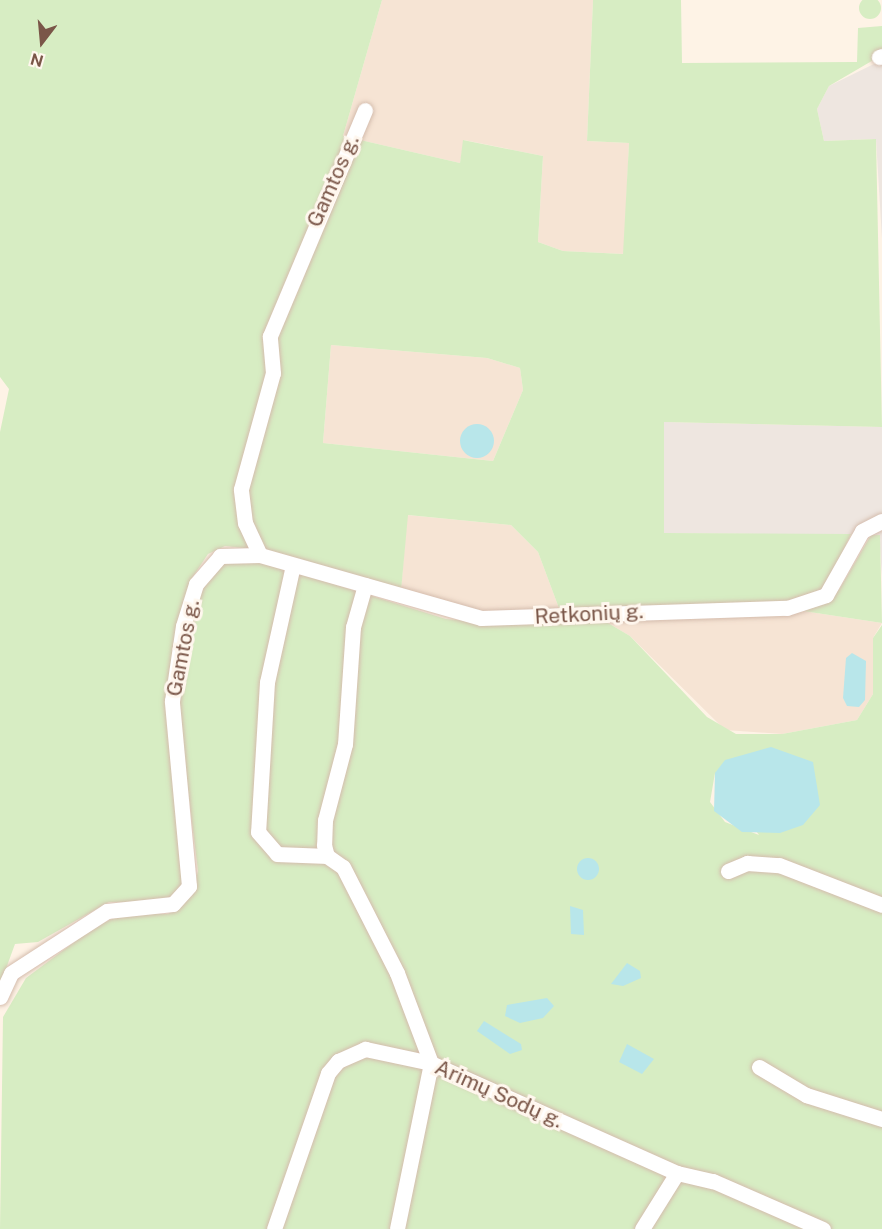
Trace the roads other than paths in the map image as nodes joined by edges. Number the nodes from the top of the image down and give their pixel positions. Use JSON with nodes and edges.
{"nodes":[{"id":1,"x":365,"y":110,"type":"dead end"},
{"id":2,"x":882,"y":521,"type":"edge"},
{"id":3,"x":260,"y":555,"type":"junction"},
{"id":4,"x":293,"y":565,"type":"junction"},
{"id":5,"x":365,"y":585,"type":"junction"},
{"id":6,"x":327,"y":856,"type":"junction"},
{"id":7,"x":728,"y":871,"type":"dead end"},
{"id":8,"x":882,"y":905,"type":"edge"},
{"id":9,"x":5,"y":971,"type":"edge"},
{"id":10,"x":0,"y":997,"type":"edge"},
{"id":11,"x":431,"y":1063,"type":"junction"},
{"id":12,"x":759,"y":1067,"type":"dead end"},
{"id":13,"x":882,"y":1119,"type":"edge"},
{"id":14,"x":677,"y":1173,"type":"junction"},
{"id":15,"x":274,"y":1229,"type":"edge"},
{"id":16,"x":397,"y":1229,"type":"edge"},
{"id":17,"x":642,"y":1229,"type":"edge"},
{"id":18,"x":823,"y":1229,"type":"edge"}],
"edges":[{"from":1,"to":3,"type":"street","name":"Gamtos g."},
{"from":2,"to":5,"type":"street","name":"Retkonių g."},
{"from":3,"to":4,"type":"street","name":"Retkonių g."},
{"from":3,"to":9,"type":"street","name":"Gamtos g."},
{"from":4,"to":5,"type":"street","name":"Retkonių g."},
{"from":4,"to":6,"type":"street"},
{"from":5,"to":6,"type":"street"},
{"from":6,"to":11,"type":"street"},
{"from":7,"to":8,"type":"street"},
{"from":9,"to":10,"type":"street","name":"Gamtos g."},
{"from":11,"to":14,"type":"street","name":"Arimų Sodų g."},
{"from":11,"to":15,"type":"street","name":"Arimų Sodų g."},
{"from":11,"to":16,"type":"street"},
{"from":12,"to":13,"type":"street"},
{"from":14,"to":17,"type":"street"},
{"from":14,"to":18,"type":"street","name":"Arimų Sodų g."}]}
